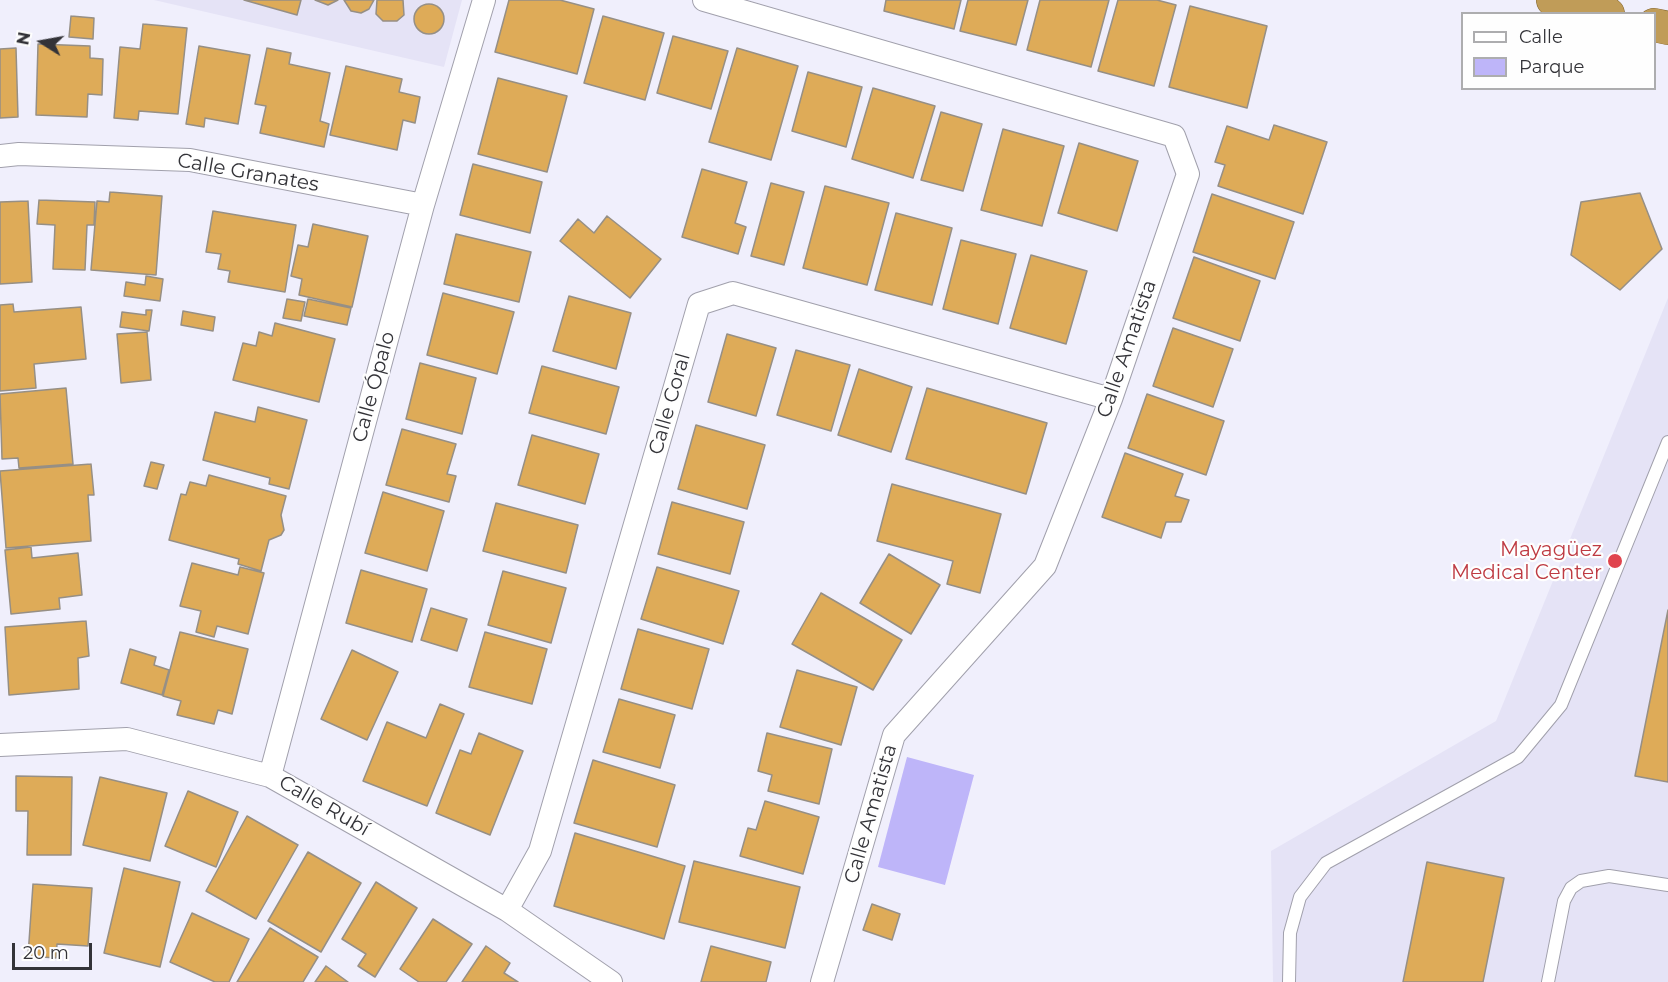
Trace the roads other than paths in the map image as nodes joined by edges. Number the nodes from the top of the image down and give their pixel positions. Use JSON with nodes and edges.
{"nodes":[{"id":1,"x":483,"y":0,"type":"edge"},
{"id":2,"x":704,"y":0,"type":"edge"},
{"id":3,"x":1553,"y":0,"type":"edge"},
{"id":4,"x":1600,"y":12,"type":"edge"},
{"id":5,"x":0,"y":156,"type":"edge"},
{"id":6,"x":423,"y":205,"type":"junction"},
{"id":7,"x":1111,"y":399,"type":"junction"},
{"id":8,"x":1668,"y":442,"type":"edge"},
{"id":9,"x":0,"y":745,"type":"edge"},
{"id":10,"x":270,"y":776,"type":"junction"},
{"id":11,"x":1668,"y":885,"type":"edge"},
{"id":12,"x":507,"y":910,"type":"junction"},
{"id":13,"x":611,"y":982,"type":"edge"},
{"id":14,"x":822,"y":982,"type":"edge"},
{"id":15,"x":1289,"y":982,"type":"edge"},
{"id":16,"x":1548,"y":982,"type":"edge"}],
"edges":[{"from":1,"to":6,"type":"street","name":"Calle Ópalo"},
{"from":2,"to":7,"type":"street","name":"Calle Amatista"},
{"from":3,"to":4,"type":"highway"},
{"from":5,"to":6,"type":"street","name":"Calle Granates"},
{"from":6,"to":10,"type":"street","name":"Calle Ópalo"},
{"from":7,"to":12,"type":"street","name":"Calle Coral"},
{"from":7,"to":14,"type":"street","name":"Calle Amatista"},
{"from":8,"to":15,"type":"lane"},
{"from":9,"to":10,"type":"street","name":"Calle Rubí"},
{"from":10,"to":12,"type":"street","name":"Calle Rubí"},
{"from":11,"to":16,"type":"lane"},
{"from":12,"to":13,"type":"street","name":"Calle Rubí"}]}
